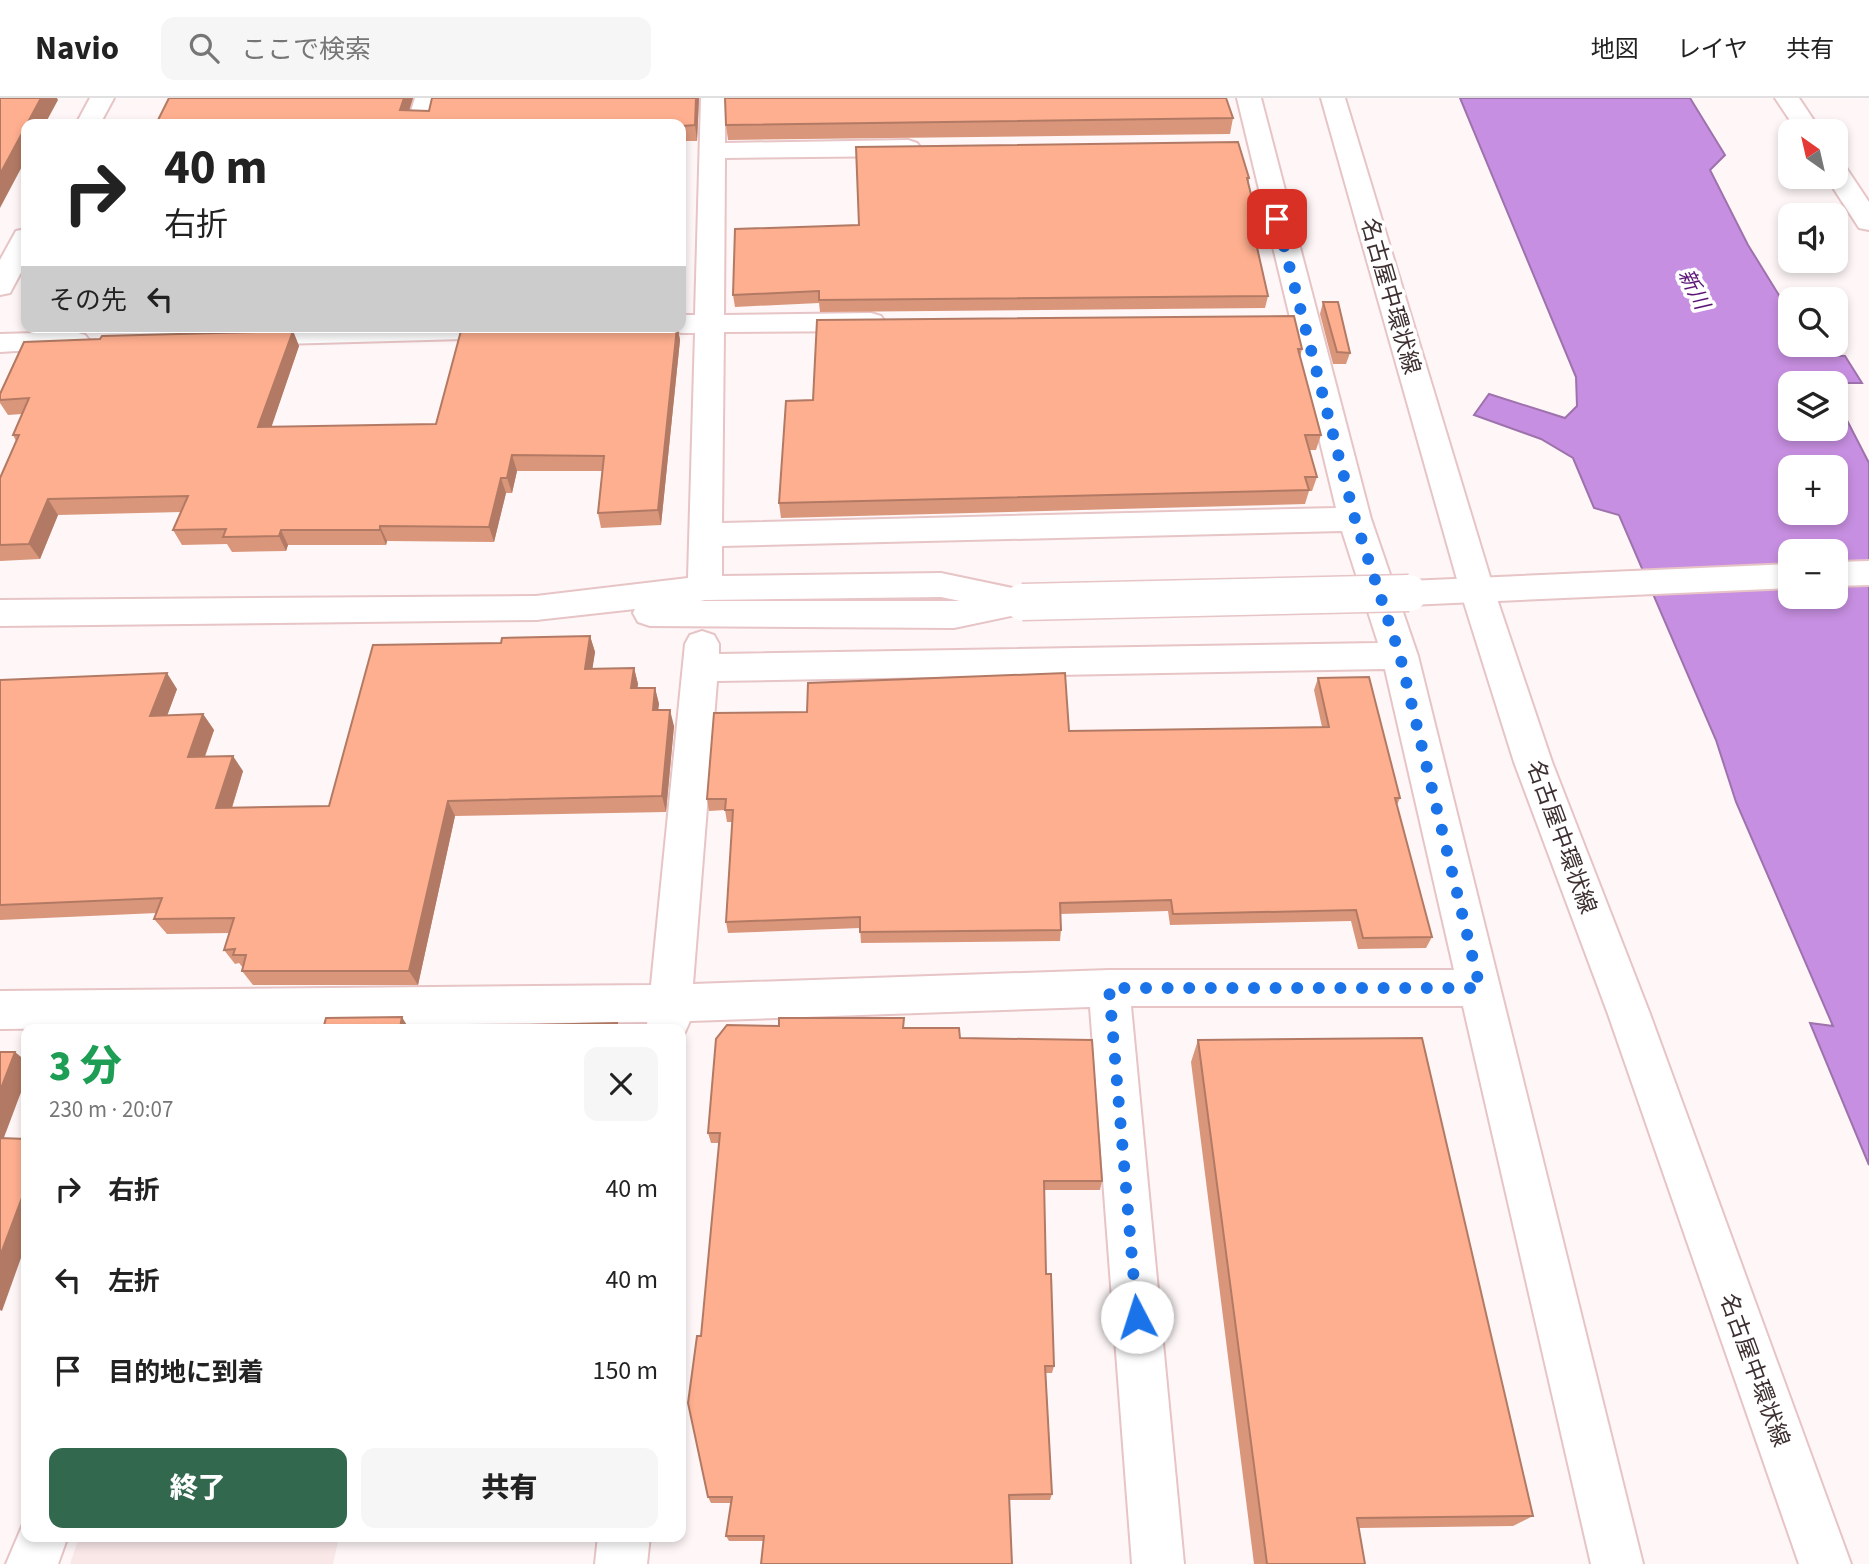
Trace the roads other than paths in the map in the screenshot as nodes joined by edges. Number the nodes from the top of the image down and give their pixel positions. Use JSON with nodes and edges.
{"nodes":[{"id":1,"x":427,"y":98,"type":"edge"},
{"id":2,"x":713,"y":98,"type":"edge"},
{"id":3,"x":1249,"y":98,"type":"edge"},
{"id":4,"x":1333,"y":98,"type":"edge"},
{"id":5,"x":1787,"y":98,"type":"edge"},
{"id":6,"x":106,"y":99,"type":"edge"},
{"id":7,"x":92,"y":119,"type":"edge"},
{"id":8,"x":421,"y":119,"type":"edge"},
{"id":9,"x":1801,"y":119,"type":"edge"},
{"id":10,"x":930,"y":148,"type":"edge"},
{"id":11,"x":711,"y":151,"type":"junction"},
{"id":12,"x":1847,"y":189,"type":"edge"},
{"id":13,"x":1869,"y":222,"type":"edge"},
{"id":14,"x":14,"y":249,"type":"edge"},
{"id":15,"x":0,"y":287,"type":"edge"},
{"id":16,"x":903,"y":322,"type":"edge"},
{"id":17,"x":686,"y":324,"type":"edge"},
{"id":18,"x":710,"y":324,"type":"junction"},
{"id":19,"x":303,"y":333,"type":"edge"},
{"id":20,"x":223,"y":337,"type":"edge"},
{"id":21,"x":98,"y":340,"type":"edge"},
{"id":22,"x":0,"y":343,"type":"edge"},
{"id":23,"x":1355,"y":519,"type":"junction"},
{"id":24,"x":707,"y":535,"type":"junction"},
{"id":25,"x":1869,"y":573,"type":"edge"},
{"id":26,"x":1848,"y":574,"type":"edge"},
{"id":27,"x":1778,"y":577,"type":"edge"},
{"id":28,"x":1499,"y":589,"type":"junction"},
{"id":29,"x":704,"y":602,"type":"junction"},
{"id":30,"x":0,"y":613,"type":"edge"},
{"id":31,"x":1400,"y":656,"type":"junction"},
{"id":32,"x":701,"y":668,"type":"junction"},
{"id":33,"x":1109,"y":988,"type":"junction"},
{"id":34,"x":1480,"y":988,"type":"junction"},
{"id":35,"x":0,"y":1010,"type":"edge"},
{"id":36,"x":669,"y":1016,"type":"edge"},
{"id":37,"x":217,"y":1018,"type":"edge"},
{"id":38,"x":40,"y":1542,"type":"edge"},
{"id":39,"x":623,"y":1542,"type":"edge"},
{"id":40,"x":32,"y":1564,"type":"edge"},
{"id":41,"x":621,"y":1564,"type":"edge"},
{"id":42,"x":1158,"y":1564,"type":"edge"},
{"id":43,"x":1617,"y":1564,"type":"edge"},
{"id":44,"x":1825,"y":1564,"type":"edge"}],
"edges":[{"from":1,"to":8,"type":"street"},
{"from":2,"to":11,"type":"street"},
{"from":3,"to":23,"type":"street"},
{"from":4,"to":28,"type":"street","name":"名古屋中環状線"},
{"from":5,"to":9,"type":"street"},
{"from":6,"to":7,"type":"street"},
{"from":10,"to":11,"type":"street"},
{"from":11,"to":18,"type":"street"},
{"from":12,"to":13,"type":"street"},
{"from":14,"to":15,"type":"street"},
{"from":16,"to":18,"type":"street"},
{"from":17,"to":18,"type":"street"},
{"from":18,"to":24,"type":"street"},
{"from":19,"to":20,"type":"street"},
{"from":21,"to":22,"type":"street"},
{"from":23,"to":24,"type":"street"},
{"from":23,"to":31,"type":"street"},
{"from":24,"to":29,"type":"street"},
{"from":25,"to":26,"type":"street"},
{"from":27,"to":28,"type":"street"},
{"from":28,"to":29,"type":"street","bridge":true},
{"from":28,"to":44,"type":"street","name":"名古屋中環状線"},
{"from":29,"to":30,"type":"street"},
{"from":29,"to":32,"type":"street"},
{"from":31,"to":32,"type":"street"},
{"from":31,"to":34,"type":"street"},
{"from":32,"to":36,"type":"street"},
{"from":33,"to":34,"type":"street"},
{"from":33,"to":36,"type":"street"},
{"from":33,"to":42,"type":"street"},
{"from":34,"to":43,"type":"street"},
{"from":35,"to":37,"type":"street"},
{"from":36,"to":37,"type":"street"},
{"from":38,"to":40,"type":"street"},
{"from":39,"to":41,"type":"street"}]}
